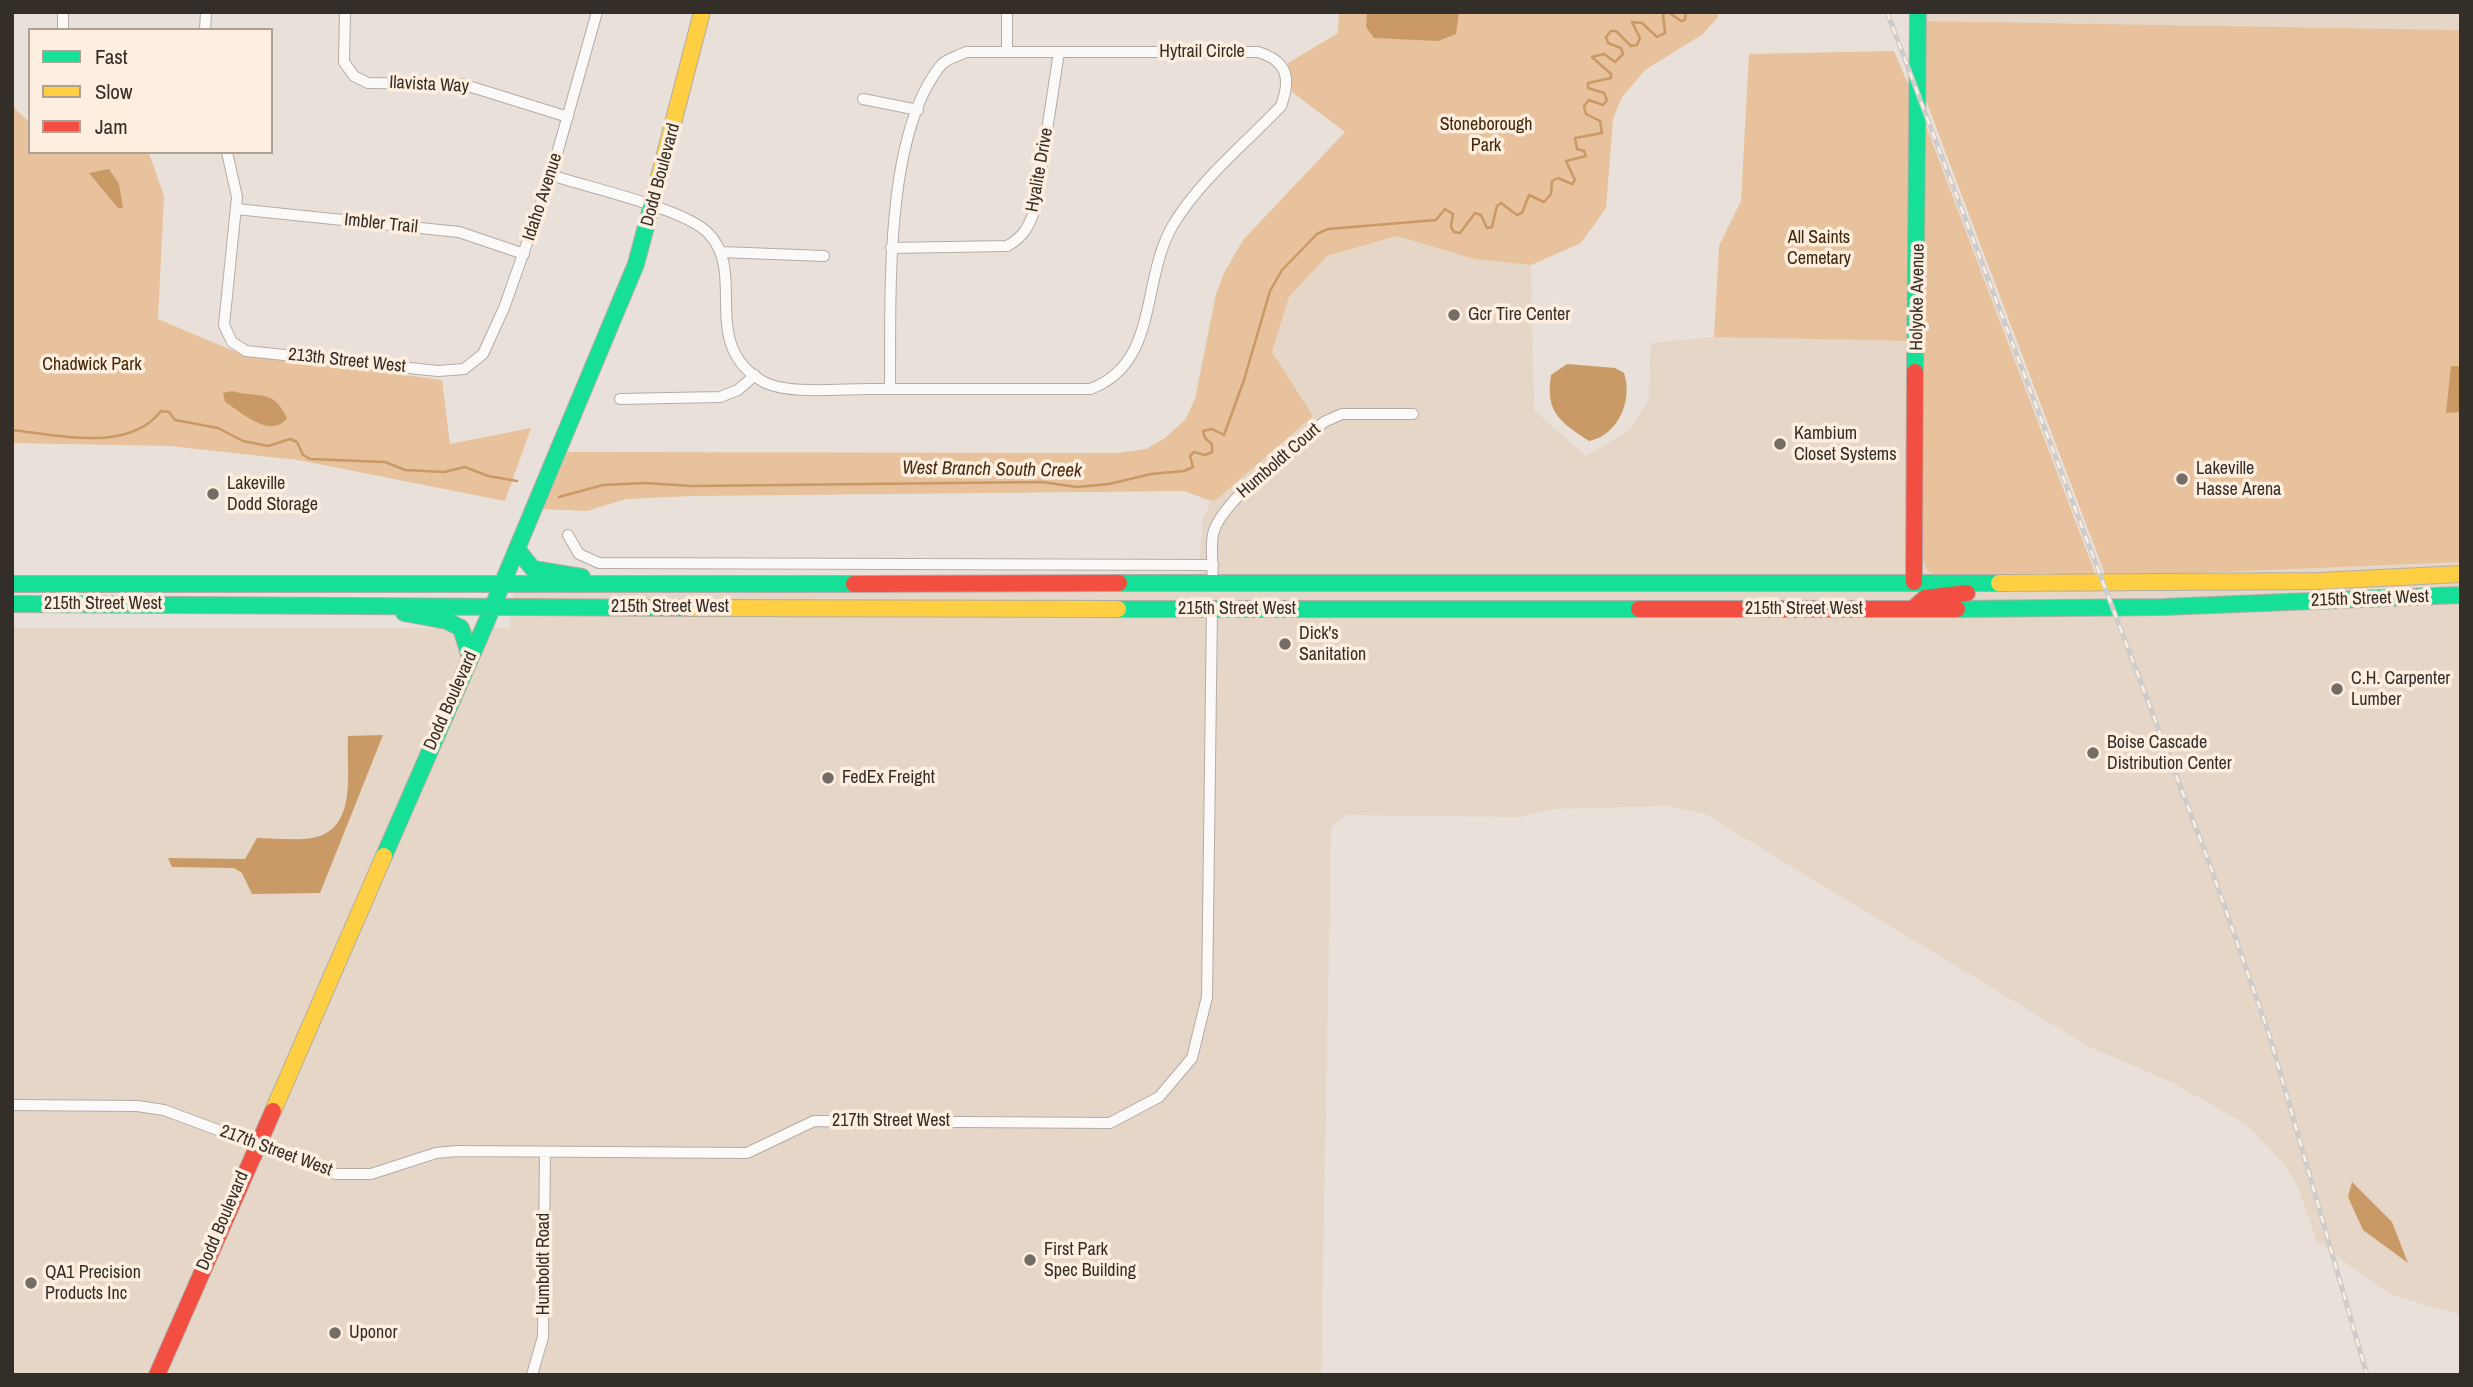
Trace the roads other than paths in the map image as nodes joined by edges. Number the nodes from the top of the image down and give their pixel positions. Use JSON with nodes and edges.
{"nodes":[{"id":1,"x":345,"y":12,"type":"edge"},
{"id":2,"x":597,"y":12,"type":"edge"},
{"id":3,"x":702,"y":12,"type":"edge"},
{"id":4,"x":1007,"y":12,"type":"edge"},
{"id":5,"x":1918,"y":12,"type":"edge"},
{"id":6,"x":1007,"y":52,"type":"junction"},
{"id":7,"x":1059,"y":52,"type":"junction"},
{"id":8,"x":863,"y":99,"type":"dead end"},
{"id":9,"x":918,"y":110,"type":"junction"},
{"id":10,"x":568,"y":117,"type":"junction"},
{"id":11,"x":227,"y":154,"type":"edge"},
{"id":12,"x":551,"y":175,"type":"junction"},
{"id":13,"x":651,"y":207,"type":"junction"},
{"id":14,"x":236,"y":209,"type":"junction"},
{"id":15,"x":891,"y":248,"type":"junction"},
{"id":16,"x":721,"y":252,"type":"junction"},
{"id":17,"x":524,"y":254,"type":"junction"},
{"id":18,"x":824,"y":256,"type":"dead end"},
{"id":19,"x":464,"y":369,"type":"joint"},
{"id":20,"x":755,"y":375,"type":"junction"},
{"id":21,"x":890,"y":389,"type":"junction"},
{"id":22,"x":620,"y":399,"type":"dead end"},
{"id":23,"x":1413,"y":414,"type":"dead end"},
{"id":24,"x":568,"y":535,"type":"dead end"},
{"id":25,"x":516,"y":549,"type":"junction"},
{"id":26,"x":1213,"y":565,"type":"junction"},
{"id":27,"x":2461,"y":574,"type":"edge"},
{"id":28,"x":1914,"y":582,"type":"junction"},
{"id":29,"x":12,"y":583,"type":"edge"},
{"id":30,"x":1345,"y":583,"type":"junction"},
{"id":31,"x":2036,"y":583,"type":"junction"},
{"id":32,"x":1212,"y":584,"type":"junction"},
{"id":33,"x":502,"y":585,"type":"junction"},
{"id":34,"x":659,"y":586,"type":"junction"},
{"id":35,"x":2461,"y":595,"type":"edge"},
{"id":36,"x":12,"y":604,"type":"edge"},
{"id":37,"x":348,"y":604,"type":"junction"},
{"id":38,"x":493,"y":605,"type":"junction"},
{"id":39,"x":1078,"y":609,"type":"junction"},
{"id":40,"x":1212,"y":609,"type":"junction"},
{"id":41,"x":1772,"y":609,"type":"junction"},
{"id":42,"x":1914,"y":609,"type":"junction"},
{"id":43,"x":470,"y":657,"type":"junction"},
{"id":44,"x":12,"y":1105,"type":"edge"},
{"id":45,"x":256,"y":1144,"type":"junction"},
{"id":46,"x":545,"y":1152,"type":"junction"},
{"id":47,"x":157,"y":1375,"type":"edge"},
{"id":48,"x":532,"y":1375,"type":"edge"}],
"edges":[{"from":1,"to":10,"type":"street","name":"Ilavista Way"},
{"from":2,"to":10,"type":"street","name":"Idaho Avenue"},
{"from":3,"to":13,"type":"main road","name":"Dodd Boulevard"},
{"from":4,"to":6,"type":"street"},
{"from":5,"to":28,"type":"main road","name":"Holyoke Avenue"},
{"from":6,"to":7,"type":"street","name":"Hytrail Circle"},
{"from":6,"to":9,"type":"street","name":"Hytrail Circle"},
{"from":7,"to":15,"type":"street","name":"Hyalite Drive"},
{"from":7,"to":21,"type":"street","name":"Hytrail Circle"},
{"from":8,"to":9,"type":"street"},
{"from":9,"to":15,"type":"street","name":"Hytrail Circle"},
{"from":10,"to":12,"type":"street","name":"Idaho Avenue"},
{"from":11,"to":14,"type":"street"},
{"from":12,"to":13,"type":"street"},
{"from":12,"to":17,"type":"street","name":"Idaho Avenue"},
{"from":13,"to":16,"type":"street"},
{"from":13,"to":25,"type":"main road","name":"Dodd Boulevard"},
{"from":14,"to":17,"type":"street","name":"Imbler Trail"},
{"from":14,"to":19,"type":"street","name":"213th Street West"},
{"from":15,"to":21,"type":"street","name":"Hytrail Circle"},
{"from":16,"to":18,"type":"street"},
{"from":16,"to":20,"type":"street","name":"Hytrail Circle"},
{"from":17,"to":19,"type":"street","name":"Idaho Avenue"},
{"from":20,"to":21,"type":"street","name":"Hytrail Circle"},
{"from":20,"to":22,"type":"street"},
{"from":23,"to":26,"type":"street","name":"Humboldt Court"},
{"from":24,"to":26,"type":"street"},
{"from":25,"to":33,"type":"main road","name":"Dodd Boulevard"},
{"from":25,"to":34,"type":"main road"},
{"from":26,"to":32,"type":"street","name":"Humboldt Court"},
{"from":27,"to":31,"type":"main road","name":"215th Street West"},
{"from":28,"to":30,"type":"main road","name":"215th Street West"},
{"from":28,"to":31,"type":"main road","name":"215th Street West"},
{"from":28,"to":41,"type":"main road"},
{"from":29,"to":33,"type":"main road","name":"215th Street West"},
{"from":30,"to":32,"type":"main road","name":"215th Street West"},
{"from":30,"to":40,"type":"main road"},
{"from":31,"to":42,"type":"main road"},
{"from":32,"to":34,"type":"main road","name":"215th Street West"},
{"from":32,"to":39,"type":"main road"},
{"from":33,"to":34,"type":"main road","name":"215th Street West"},
{"from":33,"to":38,"type":"main road","name":"Dodd Boulevard"},
{"from":35,"to":42,"type":"main road","name":"215th Street West"},
{"from":36,"to":37,"type":"main road","name":"215th Street West"},
{"from":37,"to":38,"type":"main road","name":"215th Street West"},
{"from":37,"to":43,"type":"main road"},
{"from":38,"to":39,"type":"main road","name":"215th Street West"},
{"from":38,"to":43,"type":"main road","name":"Dodd Boulevard"},
{"from":39,"to":40,"type":"main road","name":"215th Street West"},
{"from":40,"to":41,"type":"main road","name":"215th Street West"},
{"from":40,"to":46,"type":"street","name":"217th Street West"},
{"from":41,"to":42,"type":"main road","name":"215th Street West"},
{"from":43,"to":45,"type":"main road","name":"Dodd Boulevard"},
{"from":44,"to":45,"type":"street","name":"217th Street West"},
{"from":45,"to":46,"type":"street","name":"217th Street West"},
{"from":45,"to":47,"type":"main road","name":"Dodd Boulevard"},
{"from":46,"to":48,"type":"street","name":"Humboldt Road"}]}
